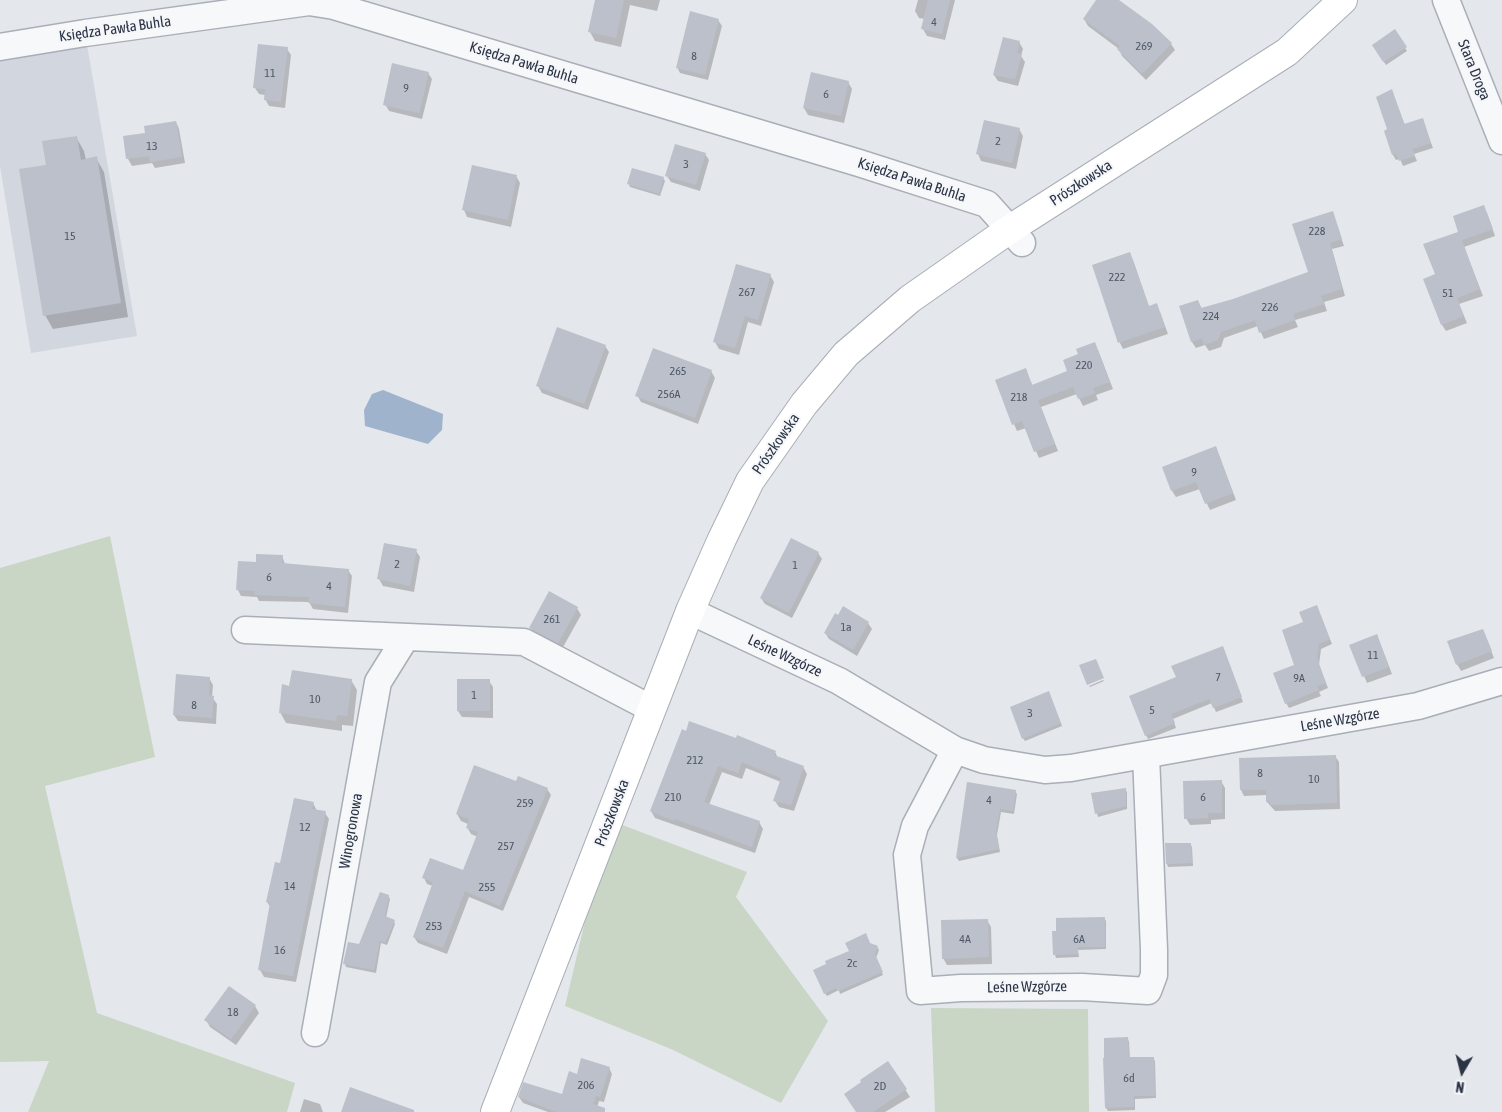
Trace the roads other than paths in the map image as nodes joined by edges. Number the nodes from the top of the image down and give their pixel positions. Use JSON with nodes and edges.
{"nodes":[{"id":1,"x":1343,"y":0,"type":"edge"},
{"id":2,"x":1446,"y":0,"type":"edge"},
{"id":3,"x":0,"y":47,"type":"edge"},
{"id":4,"x":1502,"y":141,"type":"edge"},
{"id":5,"x":1016,"y":236,"type":"junction"},
{"id":6,"x":690,"y":611,"type":"junction"},
{"id":7,"x":245,"y":630,"type":"dead end"},
{"id":8,"x":406,"y":637,"type":"junction"},
{"id":9,"x":1502,"y":681,"type":"edge"},
{"id":10,"x":652,"y":709,"type":"junction"},
{"id":11,"x":955,"y":750,"type":"junction"},
{"id":12,"x":1146,"y":755,"type":"junction"},
{"id":13,"x":314,"y":1033,"type":"dead end"},
{"id":14,"x":496,"y":1112,"type":"edge"}],
"edges":[{"from":1,"to":5,"type":"main road","name":"Prószkowska"},
{"from":2,"to":4,"type":"street","name":"Stara Droga"},
{"from":3,"to":5,"type":"street","name":"Księdza Pawła Buhla"},
{"from":5,"to":6,"type":"main road","name":"Prószkowska"},
{"from":6,"to":10,"type":"main road","name":"Prószkowska"},
{"from":6,"to":11,"type":"street","name":"Leśne Wzgórze"},
{"from":7,"to":8,"type":"street"},
{"from":8,"to":10,"type":"street"},
{"from":8,"to":13,"type":"street","name":"Winogronowa"},
{"from":9,"to":12,"type":"street","name":"Leśne Wzgórze"},
{"from":10,"to":14,"type":"main road","name":"Prószkowska"},
{"from":11,"to":12,"type":"street","name":"Leśne Wzgórze"},
{"from":11,"to":12,"type":"street","name":"Leśne Wzgórze"}]}
